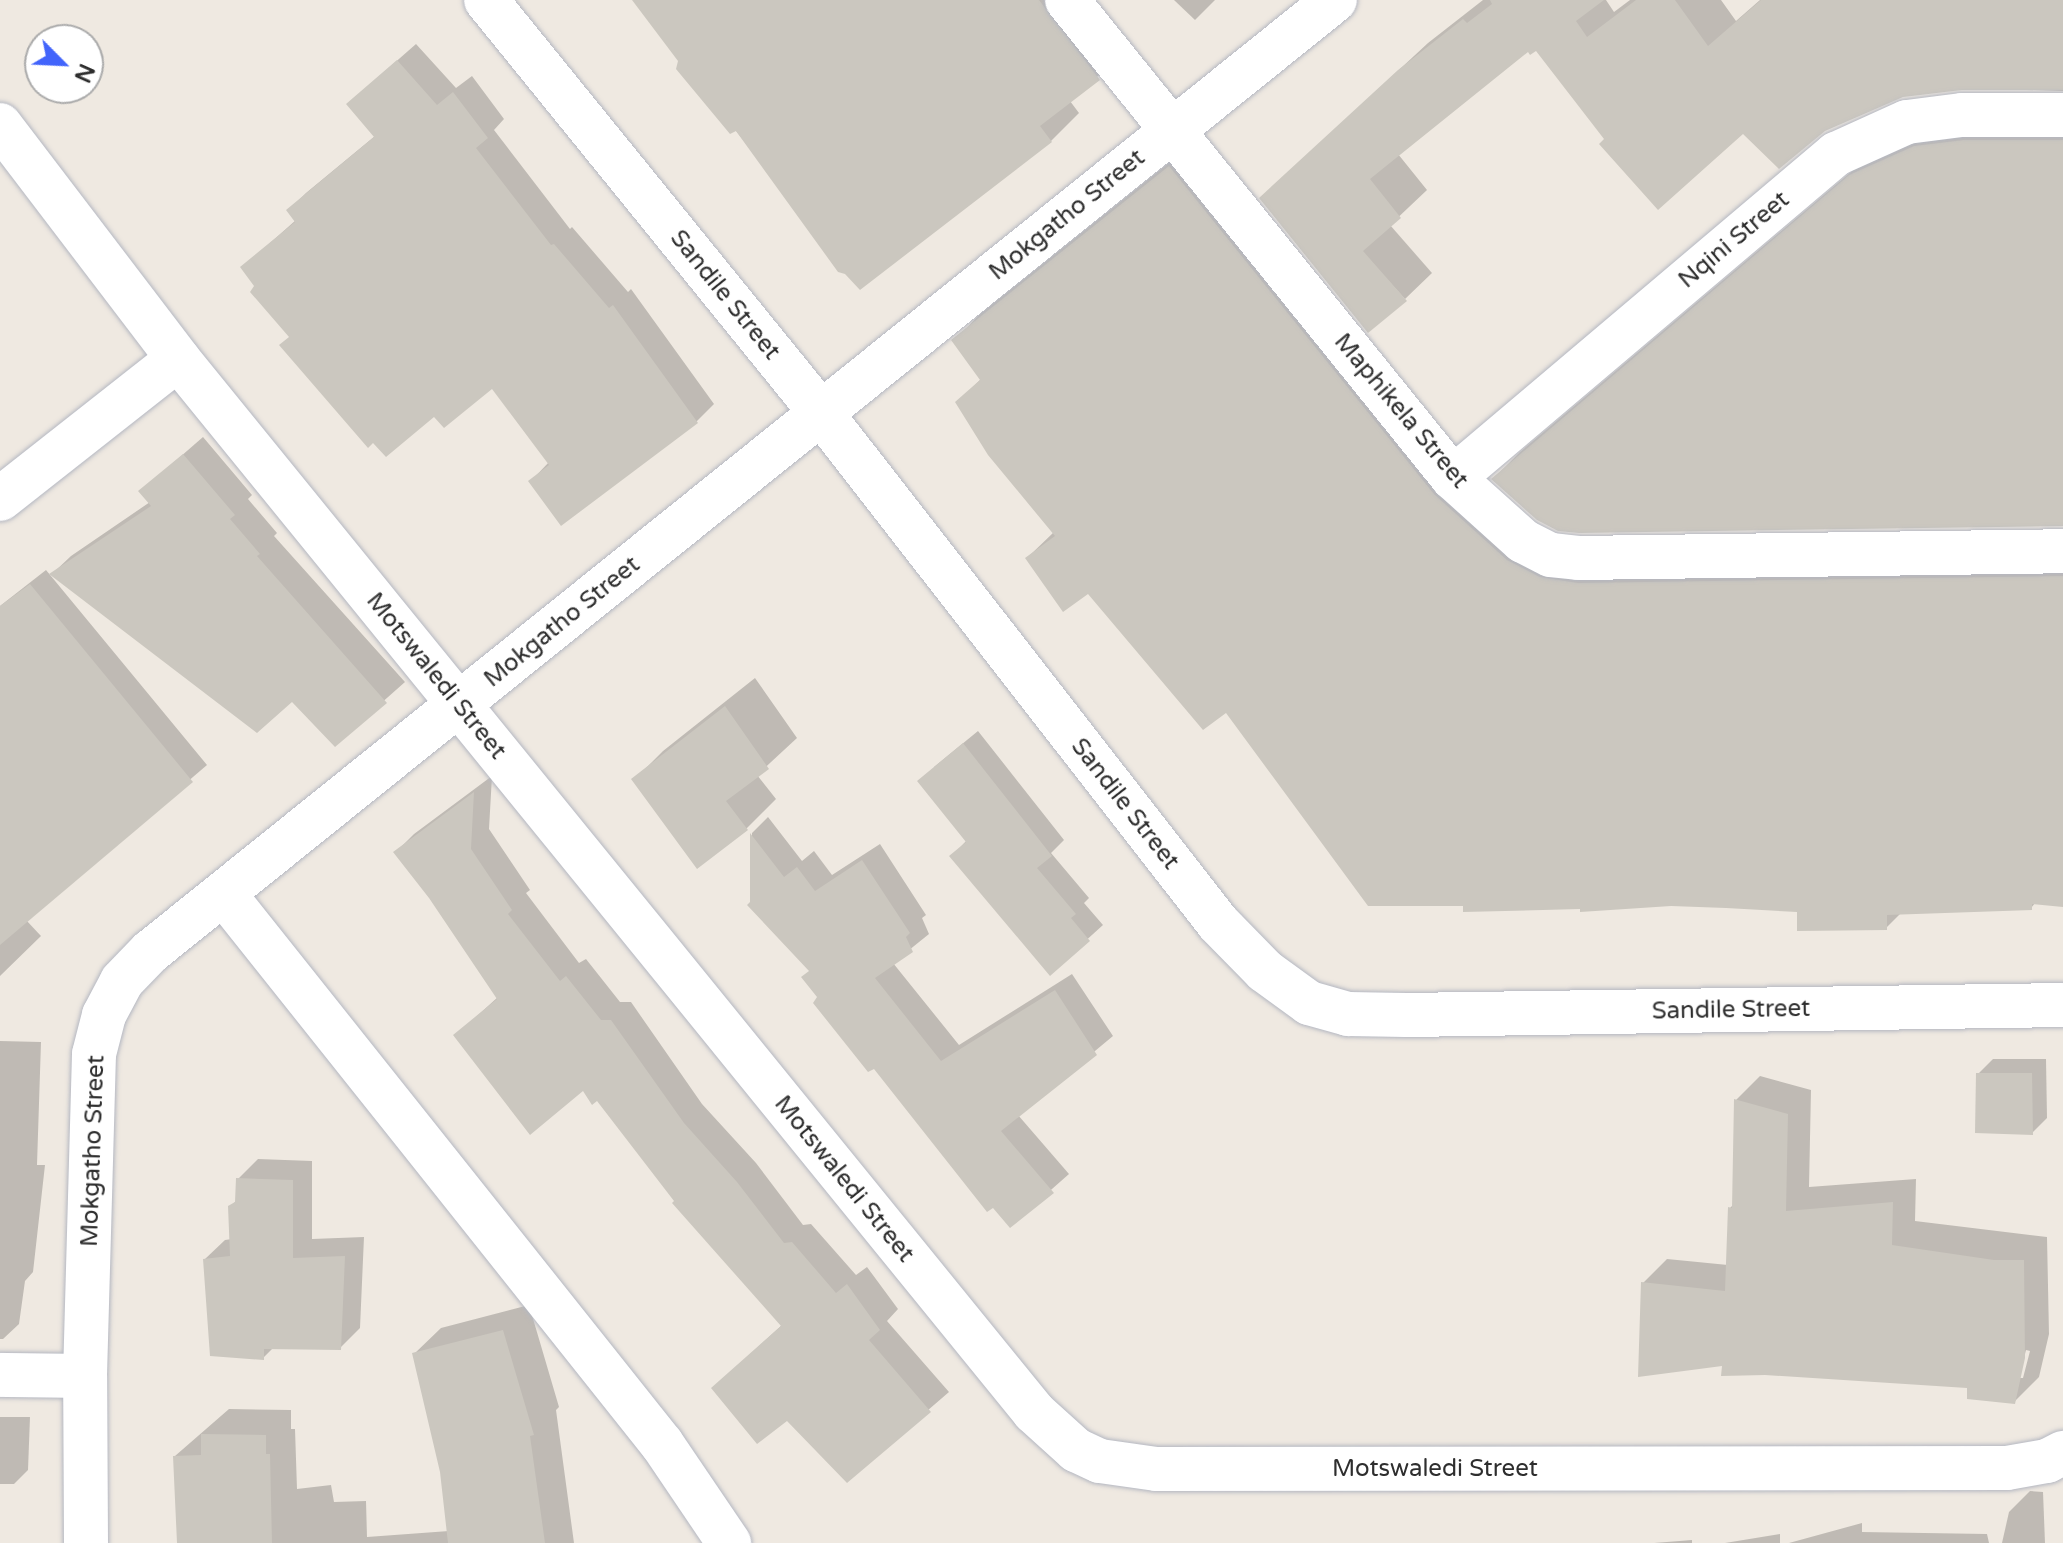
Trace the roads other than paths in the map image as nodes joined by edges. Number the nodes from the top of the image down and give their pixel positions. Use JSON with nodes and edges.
{"nodes":[{"id":1,"x":486,"y":0,"type":"edge"},
{"id":2,"x":1067,"y":0,"type":"edge"},
{"id":3,"x":1335,"y":0,"type":"edge"},
{"id":4,"x":2063,"y":115,"type":"edge"},
{"id":5,"x":0,"y":125,"type":"edge"},
{"id":6,"x":1172,"y":130,"type":"junction"},
{"id":7,"x":178,"y":359,"type":"junction"},
{"id":8,"x":821,"y":413,"type":"junction"},
{"id":9,"x":1453,"y":478,"type":"junction"},
{"id":10,"x":0,"y":499,"type":"edge"},
{"id":11,"x":2063,"y":551,"type":"edge"},
{"id":12,"x":460,"y":705,"type":"junction"},
{"id":13,"x":224,"y":894,"type":"junction"},
{"id":14,"x":2063,"y":1005,"type":"edge"},
{"id":15,"x":0,"y":1375,"type":"edge"},
{"id":16,"x":85,"y":1376,"type":"junction"},
{"id":17,"x":2063,"y":1453,"type":"edge"},
{"id":18,"x":86,"y":1543,"type":"edge"},
{"id":19,"x":729,"y":1543,"type":"edge"}],
"edges":[{"from":1,"to":8,"type":"street","name":"Sandile Street"},
{"from":2,"to":6,"type":"street","name":"Maphikela Street"},
{"from":3,"to":6,"type":"street","name":"Mokgatho Street"},
{"from":4,"to":9,"type":"street","name":"Nqini Street"},
{"from":5,"to":7,"type":"street","name":"Motswaledi Street"},
{"from":6,"to":8,"type":"street","name":"Mokgatho Street"},
{"from":6,"to":9,"type":"street","name":"Maphikela Street"},
{"from":7,"to":10,"type":"street"},
{"from":7,"to":12,"type":"street","name":"Motswaledi Street"},
{"from":8,"to":12,"type":"street","name":"Mokgatho Street"},
{"from":8,"to":14,"type":"street","name":"Sandile Street"},
{"from":9,"to":11,"type":"street","name":"Maphikela Street"},
{"from":12,"to":13,"type":"street","name":"Mokgatho Street"},
{"from":12,"to":17,"type":"street","name":"Motswaledi Street"},
{"from":13,"to":16,"type":"street","name":"Mokgatho Street"},
{"from":13,"to":19,"type":"street"},
{"from":15,"to":16,"type":"street"},
{"from":16,"to":18,"type":"street","name":"Mokgatho Street"}]}
